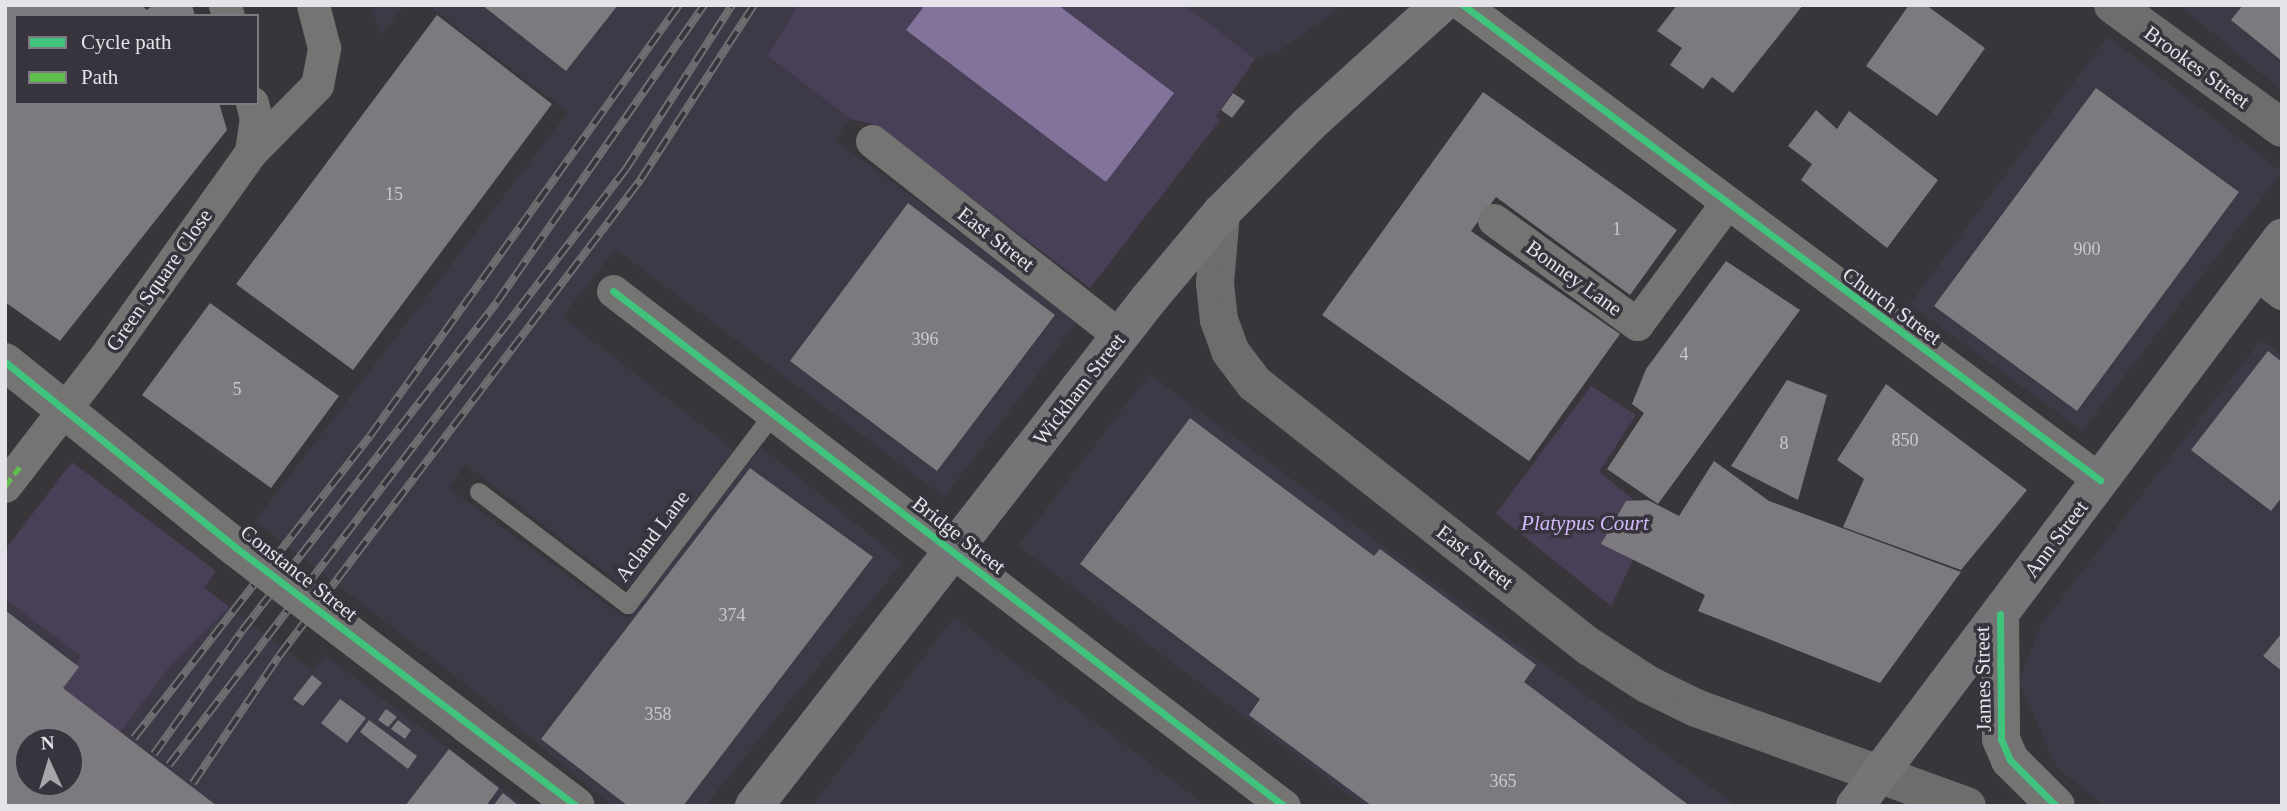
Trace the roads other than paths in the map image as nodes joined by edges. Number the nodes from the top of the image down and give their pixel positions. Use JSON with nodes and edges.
{"nodes":[{"id":1,"x":313,"y":5,"type":"edge"},
{"id":2,"x":1440,"y":5,"type":"edge"},
{"id":3,"x":1463,"y":5,"type":"edge"},
{"id":4,"x":2113,"y":5,"type":"edge"},
{"id":5,"x":253,"y":105,"type":"edge"},
{"id":6,"x":2282,"y":128,"type":"edge"},
{"id":7,"x":872,"y":141,"type":"dead end"},
{"id":8,"x":251,"y":152,"type":"junction"},
{"id":9,"x":1725,"y":205,"type":"junction"},
{"id":10,"x":1221,"y":213,"type":"junction"},
{"id":11,"x":1494,"y":220,"type":"dead end"},
{"id":12,"x":2282,"y":238,"type":"edge"},
{"id":13,"x":2269,"y":283,"type":"edge"},
{"id":14,"x":613,"y":291,"type":"dead end"},
{"id":15,"x":1120,"y":336,"type":"junction"},
{"id":16,"x":5,"y":362,"type":"edge"},
{"id":17,"x":65,"y":407,"type":"junction"},
{"id":18,"x":775,"y":412,"type":"junction"},
{"id":19,"x":2100,"y":481,"type":"junction"},
{"id":20,"x":5,"y":486,"type":"edge"},
{"id":21,"x":479,"y":492,"type":"dead end"},
{"id":22,"x":952,"y":553,"type":"junction"},
{"id":23,"x":2000,"y":614,"type":"junction"},
{"id":24,"x":1878,"y":774,"type":"junction"},
{"id":25,"x":576,"y":806,"type":"edge"},
{"id":26,"x":754,"y":806,"type":"edge"},
{"id":27,"x":1284,"y":806,"type":"edge"},
{"id":28,"x":1855,"y":806,"type":"edge"},
{"id":29,"x":1967,"y":806,"type":"edge"},
{"id":30,"x":2056,"y":806,"type":"edge"}],
"edges":[{"from":1,"to":8,"type":"street","name":"Green Square Close"},
{"from":2,"to":10,"type":"main road","name":"Wickham Street"},
{"from":3,"to":9,"type":"street","name":"Church Street"},
{"from":4,"to":6,"type":"main road","name":"Brookes Street"},
{"from":5,"to":8,"type":"street","name":"Green Square Close"},
{"from":7,"to":15,"type":"street","name":"East Street"},
{"from":8,"to":17,"type":"street","name":"Green Square Close"},
{"from":9,"to":11,"type":"street","name":"Bonney Lane"},
{"from":9,"to":19,"type":"street","name":"Church Street"},
{"from":10,"to":15,"type":"main road","name":"Wickham Street"},
{"from":10,"to":24,"type":"main road","name":"East Street"},
{"from":12,"to":13,"type":"main road","name":"Ann Street"},
{"from":13,"to":19,"type":"main road","name":"Ann Street"},
{"from":14,"to":18,"type":"street","name":"Bridge Street"},
{"from":15,"to":22,"type":"main road","name":"Wickham Street"},
{"from":16,"to":17,"type":"street","name":"Constance Street"},
{"from":17,"to":20,"type":"street","name":"Green Square Close"},
{"from":17,"to":25,"type":"street","name":"Constance Street","bridge":true},
{"from":18,"to":21,"type":"lane","name":"Acland Lane"},
{"from":18,"to":22,"type":"street","name":"Bridge Street"},
{"from":19,"to":23,"type":"main road","name":"Ann Street"},
{"from":22,"to":26,"type":"main road","name":"Wickham Street"},
{"from":22,"to":27,"type":"street","name":"Bridge Street"},
{"from":23,"to":24,"type":"main road","name":"Ann Street"},
{"from":23,"to":30,"type":"street","name":"James Street"},
{"from":24,"to":28,"type":"main road","name":"Ann Street"},
{"from":24,"to":29,"type":"main road"}]}
